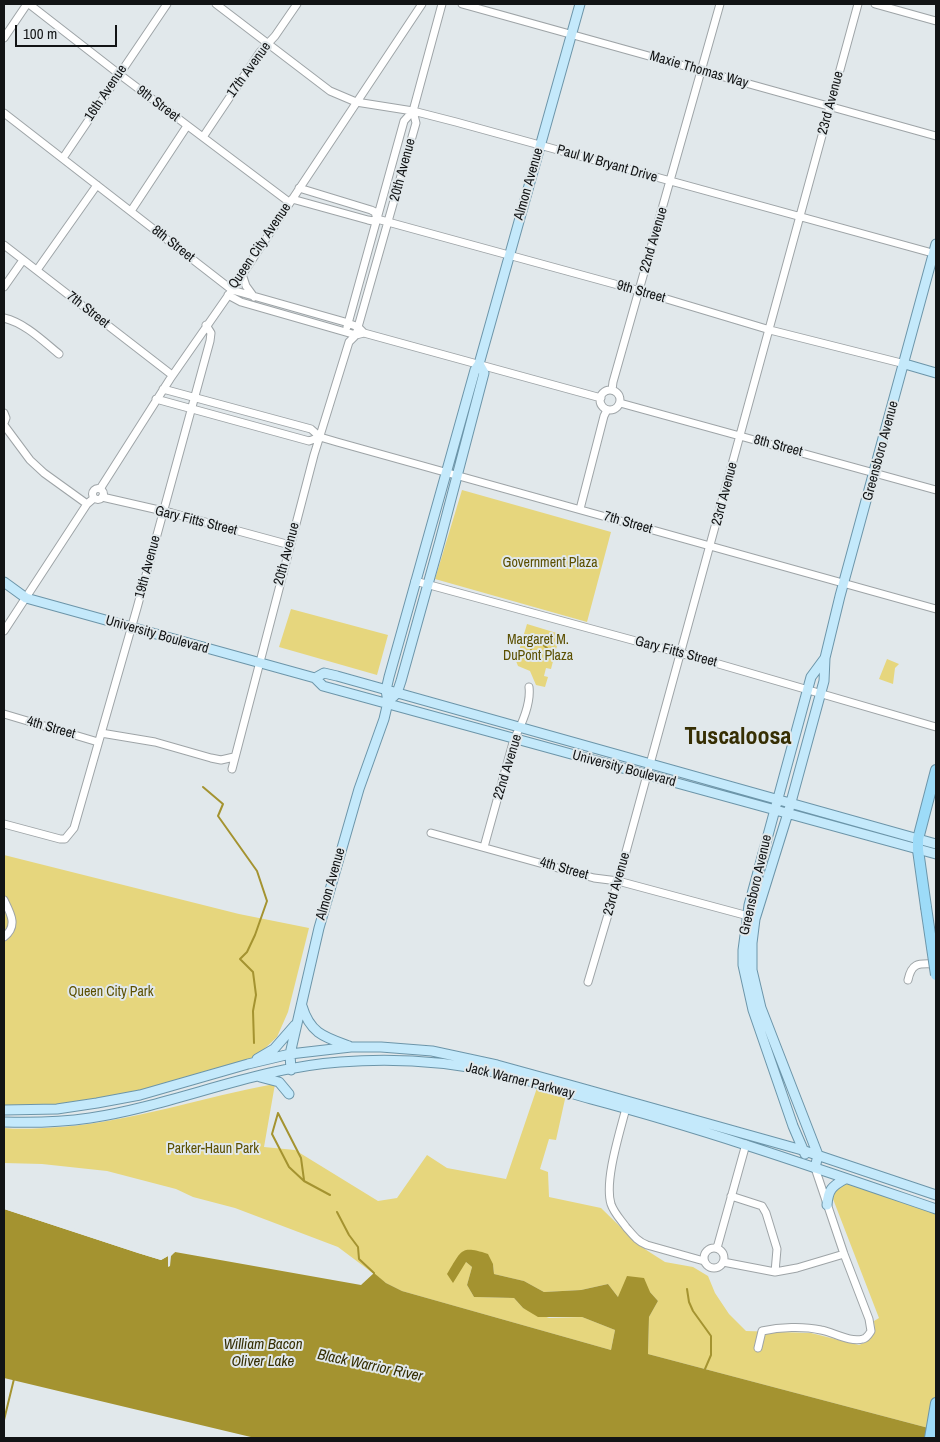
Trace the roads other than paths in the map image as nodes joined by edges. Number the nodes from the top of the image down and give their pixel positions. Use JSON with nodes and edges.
{"nodes":[{"id":1,"x":28,"y":4,"type":"edge"},
{"id":2,"x":167,"y":4,"type":"edge"},
{"id":3,"x":216,"y":4,"type":"edge"},
{"id":4,"x":297,"y":4,"type":"edge"},
{"id":5,"x":422,"y":4,"type":"edge"},
{"id":6,"x":432,"y":4,"type":"edge"},
{"id":7,"x":462,"y":4,"type":"edge"},
{"id":8,"x":580,"y":4,"type":"edge"},
{"id":9,"x":720,"y":4,"type":"edge"},
{"id":10,"x":858,"y":4,"type":"edge"},
{"id":11,"x":875,"y":4,"type":"edge"},
{"id":12,"x":441,"y":6,"type":"edge"},
{"id":13,"x":936,"y":21,"type":"edge"},
{"id":14,"x":571,"y":34,"type":"junction"},
{"id":15,"x":4,"y":38,"type":"edge"},
{"id":16,"x":268,"y":44,"type":"junction"},
{"id":17,"x":700,"y":71,"type":"junction"},
{"id":18,"x":119,"y":74,"type":"junction"},
{"id":19,"x":356,"y":102,"type":"junction"},
{"id":20,"x":830,"y":106,"type":"junction"},
{"id":21,"x":413,"y":110,"type":"junction"},
{"id":22,"x":4,"y":113,"type":"edge"},
{"id":23,"x":187,"y":126,"type":"junction"},
{"id":24,"x":936,"y":136,"type":"edge"},
{"id":25,"x":203,"y":137,"type":"junction"},
{"id":26,"x":540,"y":145,"type":"junction"},
{"id":27,"x":63,"y":158,"type":"junction"},
{"id":28,"x":671,"y":182,"type":"junction"},
{"id":29,"x":98,"y":185,"type":"junction"},
{"id":30,"x":299,"y":188,"type":"junction"},
{"id":31,"x":291,"y":200,"type":"junction"},
{"id":32,"x":131,"y":211,"type":"junction"},
{"id":33,"x":800,"y":216,"type":"junction"},
{"id":34,"x":377,"y":219,"type":"junction"},
{"id":35,"x":388,"y":222,"type":"junction"},
{"id":36,"x":4,"y":245,"type":"edge"},
{"id":37,"x":935,"y":250,"type":"edge"},
{"id":38,"x":509,"y":255,"type":"junction"},
{"id":39,"x":23,"y":260,"type":"junction"},
{"id":40,"x":37,"y":270,"type":"junction"},
{"id":41,"x":242,"y":274,"type":"junction"},
{"id":42,"x":4,"y":287,"type":"edge"},
{"id":43,"x":640,"y":291,"type":"junction"},
{"id":44,"x":230,"y":293,"type":"junction"},
{"id":45,"x":254,"y":297,"type":"junction"},
{"id":46,"x":4,"y":318,"type":"edge"},
{"id":47,"x":206,"y":324,"type":"junction"},
{"id":48,"x":348,"y":324,"type":"junction"},
{"id":49,"x":358,"y":327,"type":"junction"},
{"id":50,"x":770,"y":330,"type":"junction"},
{"id":51,"x":346,"y":332,"type":"junction"},
{"id":52,"x":364,"y":333,"type":"junction"},
{"id":53,"x":356,"y":335,"type":"junction"},
{"id":54,"x":349,"y":342,"type":"junction"},
{"id":55,"x":59,"y":354,"type":"dead end"},
{"id":56,"x":479,"y":364,"type":"junction"},
{"id":57,"x":904,"y":364,"type":"junction"},
{"id":58,"x":936,"y":373,"type":"edge"},
{"id":59,"x":172,"y":375,"type":"junction"},
{"id":60,"x":163,"y":389,"type":"junction"},
{"id":61,"x":612,"y":390,"type":"junction"},
{"id":62,"x":194,"y":397,"type":"junction"},
{"id":63,"x":601,"y":398,"type":"junction"},
{"id":64,"x":156,"y":399,"type":"junction"},
{"id":65,"x":620,"y":403,"type":"junction"},
{"id":66,"x":191,"y":409,"type":"junction"},
{"id":67,"x":607,"y":410,"type":"junction"},
{"id":68,"x":4,"y":413,"type":"edge"},
{"id":69,"x":4,"y":424,"type":"edge"},
{"id":70,"x":741,"y":436,"type":"junction"},
{"id":71,"x":320,"y":437,"type":"junction"},
{"id":72,"x":445,"y":473,"type":"junction"},
{"id":73,"x":874,"y":473,"type":"junction"},
{"id":74,"x":456,"y":476,"type":"junction"},
{"id":75,"x":100,"y":489,"type":"junction"},
{"id":76,"x":936,"y":490,"type":"edge"},
{"id":77,"x":94,"y":498,"type":"junction"},
{"id":78,"x":102,"y":498,"type":"junction"},
{"id":79,"x":87,"y":504,"type":"junction"},
{"id":80,"x":580,"y":510,"type":"junction"},
{"id":81,"x":163,"y":511,"type":"junction"},
{"id":82,"x":290,"y":545,"type":"junction"},
{"id":83,"x":710,"y":546,"type":"junction"},
{"id":84,"x":415,"y":581,"type":"junction"},
{"id":85,"x":4,"y":582,"type":"edge"},
{"id":86,"x":427,"y":584,"type":"junction"},
{"id":87,"x":844,"y":584,"type":"junction"},
{"id":88,"x":26,"y":598,"type":"junction"},
{"id":89,"x":936,"y":609,"type":"edge"},
{"id":90,"x":131,"y":628,"type":"junction"},
{"id":91,"x":4,"y":631,"type":"edge"},
{"id":92,"x":680,"y":653,"type":"junction"},
{"id":93,"x":825,"y":658,"type":"junction"},
{"id":94,"x":259,"y":663,"type":"junction"},
{"id":95,"x":315,"y":678,"type":"junction"},
{"id":96,"x":529,"y":687,"type":"dead end"},
{"id":97,"x":808,"y":689,"type":"junction"},
{"id":98,"x":386,"y":690,"type":"junction"},
{"id":99,"x":820,"y":692,"type":"junction"},
{"id":100,"x":397,"y":693,"type":"junction"},
{"id":101,"x":388,"y":702,"type":"junction"},
{"id":102,"x":4,"y":714,"type":"edge"},
{"id":103,"x":520,"y":727,"type":"junction"},
{"id":104,"x":936,"y":727,"type":"edge"},
{"id":105,"x":101,"y":733,"type":"junction"},
{"id":106,"x":514,"y":739,"type":"junction"},
{"id":107,"x":98,"y":742,"type":"junction"},
{"id":108,"x":234,"y":757,"type":"junction"},
{"id":109,"x":650,"y":763,"type":"junction"},
{"id":110,"x":232,"y":769,"type":"dead end"},
{"id":111,"x":936,"y":770,"type":"edge"},
{"id":112,"x":646,"y":775,"type":"junction"},
{"id":113,"x":777,"y":800,"type":"junction"},
{"id":114,"x":790,"y":804,"type":"junction"},
{"id":115,"x":774,"y":810,"type":"junction"},
{"id":116,"x":788,"y":813,"type":"junction"},
{"id":117,"x":4,"y":824,"type":"edge"},
{"id":118,"x":431,"y":833,"type":"dead end"},
{"id":119,"x":918,"y":839,"type":"junction"},
{"id":120,"x":936,"y":844,"type":"edge"},
{"id":121,"x":484,"y":848,"type":"junction"},
{"id":122,"x":918,"y":850,"type":"junction"},
{"id":123,"x":936,"y":854,"type":"edge"},
{"id":124,"x":618,"y":882,"type":"junction"},
{"id":125,"x":4,"y":900,"type":"edge"},
{"id":126,"x":751,"y":917,"type":"junction"},
{"id":127,"x":4,"y":937,"type":"edge"},
{"id":128,"x":936,"y":964,"type":"edge"},
{"id":129,"x":936,"y":975,"type":"edge"},
{"id":130,"x":908,"y":980,"type":"dead end"},
{"id":131,"x":588,"y":982,"type":"dead end"},
{"id":132,"x":302,"y":1006,"type":"junction"},
{"id":133,"x":298,"y":1021,"type":"junction"},
{"id":134,"x":351,"y":1047,"type":"junction"},
{"id":135,"x":290,"y":1054,"type":"junction"},
{"id":136,"x":248,"y":1064,"type":"junction"},
{"id":137,"x":291,"y":1070,"type":"junction"},
{"id":138,"x":255,"y":1076,"type":"junction"},
{"id":139,"x":289,"y":1094,"type":"dead end"},
{"id":140,"x":626,"y":1108,"type":"junction"},
{"id":141,"x":4,"y":1110,"type":"edge"},
{"id":142,"x":4,"y":1122,"type":"edge"},
{"id":143,"x":793,"y":1126,"type":"junction"},
{"id":144,"x":774,"y":1143,"type":"junction"},
{"id":145,"x":746,"y":1144,"type":"junction"},
{"id":146,"x":802,"y":1150,"type":"junction"},
{"id":147,"x":818,"y":1155,"type":"junction"},
{"id":148,"x":815,"y":1168,"type":"junction"},
{"id":149,"x":845,"y":1179,"type":"junction"},
{"id":150,"x":936,"y":1195,"type":"edge"},
{"id":151,"x":731,"y":1196,"type":"junction"},
{"id":152,"x":828,"y":1206,"type":"junction"},
{"id":153,"x":936,"y":1209,"type":"edge"},
{"id":154,"x":717,"y":1248,"type":"junction"},
{"id":155,"x":844,"y":1254,"type":"junction"},
{"id":156,"x":704,"y":1261,"type":"junction"},
{"id":157,"x":724,"y":1262,"type":"junction"},
{"id":158,"x":775,"y":1272,"type":"junction"},
{"id":159,"x":758,"y":1348,"type":"dead end"},
{"id":160,"x":936,"y":1403,"type":"edge"},
{"id":161,"x":930,"y":1438,"type":"edge"}],
"edges":[{"from":1,"to":15,"type":"street"},
{"from":1,"to":18,"type":"street","name":"9th Street"},
{"from":2,"to":18,"type":"street","name":"16th Avenue"},
{"from":3,"to":16,"type":"street","name":"Paul W Bryant Drive"},
{"from":4,"to":16,"type":"street","name":"17th Avenue"},
{"from":5,"to":19,"type":"street","name":"Queen City Avenue"},
{"from":6,"to":12,"type":"street"},
{"from":7,"to":14,"type":"street","name":"Maxie Thomas Way"},
{"from":8,"to":14,"type":"main road","name":"Almon Avenue"},
{"from":9,"to":17,"type":"street","name":"22nd Avenue"},
{"from":10,"to":20,"type":"street","name":"23rd Avenue"},
{"from":11,"to":13,"type":"street"},
{"from":12,"to":21,"type":"street","name":"20th Avenue"},
{"from":14,"to":17,"type":"street","name":"Maxie Thomas Way"},
{"from":14,"to":26,"type":"main road","name":"Almon Avenue"},
{"from":16,"to":19,"type":"street","name":"Paul W Bryant Drive"},
{"from":16,"to":25,"type":"street","name":"17th Avenue"},
{"from":17,"to":20,"type":"street","name":"Maxie Thomas Way"},
{"from":17,"to":28,"type":"street","name":"22nd Avenue"},
{"from":18,"to":23,"type":"street","name":"9th Street"},
{"from":18,"to":27,"type":"street","name":"16th Avenue"},
{"from":19,"to":21,"type":"street","name":"Paul W Bryant Drive"},
{"from":19,"to":30,"type":"street","name":"Queen City Avenue"},
{"from":20,"to":24,"type":"street","name":"Maxie Thomas Way"},
{"from":20,"to":33,"type":"street","name":"23rd Avenue"},
{"from":21,"to":26,"type":"street","name":"Paul W Bryant Drive"},
{"from":21,"to":34,"type":"street","name":"20th Avenue"},
{"from":21,"to":35,"type":"street","name":"20th Avenue"},
{"from":22,"to":27,"type":"street","name":"8th Street"},
{"from":23,"to":25,"type":"street","name":"9th Street"},
{"from":23,"to":32,"type":"street"},
{"from":25,"to":31,"type":"street","name":"9th Street"},
{"from":26,"to":28,"type":"street","name":"Paul W Bryant Drive"},
{"from":26,"to":38,"type":"main road","name":"Almon Avenue"},
{"from":27,"to":29,"type":"street","name":"8th Street"},
{"from":28,"to":33,"type":"street","name":"Paul W Bryant Drive"},
{"from":28,"to":43,"type":"street","name":"22nd Avenue"},
{"from":29,"to":32,"type":"street","name":"8th Street"},
{"from":29,"to":40,"type":"street"},
{"from":30,"to":31,"type":"street","name":"Queen City Avenue"},
{"from":30,"to":34,"type":"street","name":"9th Street"},
{"from":31,"to":34,"type":"street","name":"9th Street"},
{"from":31,"to":41,"type":"street","name":"Queen City Avenue"},
{"from":32,"to":44,"type":"street","name":"8th Street"},
{"from":33,"to":37,"type":"street","name":"Paul W Bryant Drive"},
{"from":33,"to":50,"type":"street","name":"23rd Avenue"},
{"from":34,"to":35,"type":"street","name":"9th Street"},
{"from":34,"to":48,"type":"street","name":"20th Avenue"},
{"from":35,"to":38,"type":"street","name":"9th Street"},
{"from":35,"to":49,"type":"street","name":"20th Avenue"},
{"from":36,"to":39,"type":"street","name":"7th Street"},
{"from":37,"to":57,"type":"main road","name":"Greensboro Avenue"},
{"from":38,"to":43,"type":"street","name":"9th Street"},
{"from":38,"to":56,"type":"main road","name":"Almon Avenue"},
{"from":39,"to":40,"type":"street","name":"7th Street"},
{"from":39,"to":42,"type":"street"},
{"from":40,"to":59,"type":"street","name":"7th Street"},
{"from":41,"to":44,"type":"street","name":"Queen City Avenue"},
{"from":41,"to":45,"type":"street"},
{"from":43,"to":50,"type":"street","name":"9th Street"},
{"from":43,"to":61,"type":"street","name":"22nd Avenue"},
{"from":44,"to":45,"type":"street","name":"8th Street"},
{"from":44,"to":47,"type":"street","name":"Queen City Avenue"},
{"from":44,"to":51,"type":"street","name":"8th Street"},
{"from":45,"to":48,"type":"street","name":"8th Street"},
{"from":46,"to":55,"type":"street"},
{"from":47,"to":59,"type":"street","name":"Queen City Avenue"},
{"from":47,"to":62,"type":"street","name":"19th Avenue"},
{"from":48,"to":49,"type":"street","name":"8th Street"},
{"from":48,"to":51,"type":"street","name":"20th Avenue"},
{"from":49,"to":52,"type":"street","name":"8th Street"},
{"from":49,"to":53,"type":"street","name":"20th Avenue"},
{"from":50,"to":57,"type":"street","name":"9th Street"},
{"from":50,"to":70,"type":"street","name":"23rd Avenue"},
{"from":51,"to":53,"type":"street","name":"8th Street"},
{"from":51,"to":54,"type":"street"},
{"from":52,"to":53,"type":"street","name":"8th Street"},
{"from":52,"to":56,"type":"street","name":"8th Street"},
{"from":53,"to":54,"type":"street","name":"20th Avenue"},
{"from":54,"to":71,"type":"street","name":"20th Avenue"},
{"from":56,"to":63,"type":"street","name":"8th Street"},
{"from":56,"to":72,"type":"main road","name":"Almon Avenue"},
{"from":56,"to":74,"type":"main road","name":"Almon Avenue"},
{"from":57,"to":58,"type":"main road"},
{"from":57,"to":73,"type":"main road","name":"Greensboro Avenue"},
{"from":59,"to":60,"type":"street","name":"Queen City Avenue"},
{"from":60,"to":62,"type":"street","name":"7th Street"},
{"from":60,"to":64,"type":"street","name":"Queen City Avenue"},
{"from":61,"to":63,"type":"street"},
{"from":61,"to":65,"type":"street"},
{"from":62,"to":66,"type":"street","name":"19th Avenue"},
{"from":62,"to":71,"type":"street","name":"7th Street"},
{"from":63,"to":67,"type":"street"},
{"from":64,"to":66,"type":"street","name":"7th Street"},
{"from":64,"to":75,"type":"street","name":"Queen City Avenue"},
{"from":65,"to":67,"type":"street"},
{"from":65,"to":70,"type":"street","name":"8th Street"},
{"from":66,"to":71,"type":"street","name":"7th Street"},
{"from":66,"to":81,"type":"street","name":"19th Avenue"},
{"from":67,"to":80,"type":"street"},
{"from":68,"to":69,"type":"street"},
{"from":69,"to":79,"type":"street"},
{"from":70,"to":73,"type":"street","name":"8th Street"},
{"from":70,"to":83,"type":"street","name":"23rd Avenue"},
{"from":71,"to":72,"type":"street","name":"7th Street"},
{"from":71,"to":82,"type":"street","name":"20th Avenue"},
{"from":72,"to":74,"type":"street","name":"7th Street"},
{"from":72,"to":84,"type":"main road","name":"Almon Avenue"},
{"from":73,"to":76,"type":"street","name":"8th Street"},
{"from":73,"to":87,"type":"main road","name":"Greensboro Avenue"},
{"from":74,"to":80,"type":"street","name":"7th Street"},
{"from":74,"to":86,"type":"main road","name":"Almon Avenue"},
{"from":75,"to":77,"type":"street","name":"Queen City Avenue"},
{"from":75,"to":78,"type":"street"},
{"from":77,"to":78,"type":"street"},
{"from":77,"to":79,"type":"street","name":"Queen City Avenue"},
{"from":78,"to":81,"type":"street","name":"Gary Fitts Street"},
{"from":79,"to":88,"type":"street","name":"Queen City Avenue"},
{"from":80,"to":83,"type":"street","name":"7th Street"},
{"from":81,"to":82,"type":"street","name":"Gary Fitts Street"},
{"from":81,"to":90,"type":"street","name":"19th Avenue"},
{"from":82,"to":94,"type":"street","name":"20th Avenue"},
{"from":83,"to":87,"type":"street","name":"7th Street"},
{"from":83,"to":92,"type":"street","name":"23rd Avenue"},
{"from":84,"to":86,"type":"street","name":"Gary Fitts Street"},
{"from":84,"to":98,"type":"main road","name":"Almon Avenue"},
{"from":85,"to":88,"type":"main road","name":"University Boulevard"},
{"from":86,"to":92,"type":"street","name":"Gary Fitts Street"},
{"from":86,"to":100,"type":"main road","name":"Almon Avenue"},
{"from":87,"to":89,"type":"street","name":"7th Street"},
{"from":87,"to":93,"type":"main road","name":"Greensboro Avenue"},
{"from":88,"to":90,"type":"main road","name":"University Boulevard"},
{"from":88,"to":91,"type":"street","name":"Queen City Avenue"},
{"from":90,"to":94,"type":"main road","name":"University Boulevard"},
{"from":90,"to":105,"type":"street","name":"19th Avenue"},
{"from":92,"to":97,"type":"street","name":"Gary Fitts Street"},
{"from":92,"to":109,"type":"street","name":"23rd Avenue"},
{"from":93,"to":97,"type":"main road","name":"Greensboro Avenue"},
{"from":93,"to":99,"type":"main road","name":"Greensboro Avenue"},
{"from":94,"to":95,"type":"main road","name":"University Boulevard"},
{"from":94,"to":108,"type":"street","name":"20th Avenue"},
{"from":95,"to":98,"type":"main road","name":"University Boulevard"},
{"from":95,"to":101,"type":"main road","name":"University Boulevard"},
{"from":96,"to":103,"type":"street","name":"22nd Avenue"},
{"from":97,"to":99,"type":"street","name":"Gary Fitts Street"},
{"from":97,"to":113,"type":"main road","name":"Greensboro Avenue"},
{"from":98,"to":100,"type":"main road","name":"University Boulevard"},
{"from":98,"to":101,"type":"main road","name":"Almon Avenue"},
{"from":99,"to":104,"type":"street","name":"Gary Fitts Street"},
{"from":99,"to":114,"type":"main road","name":"Greensboro Avenue"},
{"from":100,"to":101,"type":"main road","name":"Almon Avenue"},
{"from":100,"to":103,"type":"main road","name":"University Boulevard"},
{"from":101,"to":106,"type":"main road","name":"University Boulevard"},
{"from":101,"to":132,"type":"main road","name":"Almon Avenue"},
{"from":102,"to":107,"type":"street","name":"4th Street"},
{"from":103,"to":106,"type":"street","name":"22nd Avenue"},
{"from":103,"to":109,"type":"main road","name":"University Boulevard"},
{"from":105,"to":107,"type":"street","name":"19th Avenue"},
{"from":105,"to":108,"type":"street"},
{"from":106,"to":112,"type":"main road","name":"University Boulevard"},
{"from":106,"to":121,"type":"street","name":"22nd Avenue"},
{"from":107,"to":117,"type":"street","name":"19th Avenue"},
{"from":108,"to":110,"type":"street","name":"20th Avenue"},
{"from":109,"to":112,"type":"street","name":"23rd Avenue"},
{"from":109,"to":113,"type":"main road","name":"University Boulevard"},
{"from":111,"to":119,"type":"highway"},
{"from":112,"to":115,"type":"main road","name":"University Boulevard"},
{"from":112,"to":124,"type":"street","name":"23rd Avenue"},
{"from":113,"to":114,"type":"main road","name":"University Boulevard"},
{"from":113,"to":115,"type":"main road","name":"Greensboro Avenue"},
{"from":114,"to":116,"type":"main road","name":"Greensboro Avenue"},
{"from":114,"to":119,"type":"main road","name":"University Boulevard"},
{"from":115,"to":116,"type":"main road","name":"University Boulevard"},
{"from":115,"to":126,"type":"main road","name":"Greensboro Avenue"},
{"from":116,"to":122,"type":"main road","name":"University Boulevard"},
{"from":116,"to":126,"type":"main road","name":"Greensboro Avenue"},
{"from":118,"to":121,"type":"street","name":"4th Street"},
{"from":119,"to":120,"type":"main road","name":"University Boulevard"},
{"from":119,"to":122,"type":"highway"},
{"from":121,"to":124,"type":"street","name":"4th Street"},
{"from":122,"to":123,"type":"main road","name":"University Boulevard"},
{"from":122,"to":129,"type":"highway","bridge":true},
{"from":124,"to":126,"type":"street","name":"4th Street"},
{"from":124,"to":131,"type":"street","name":"23rd Avenue"},
{"from":125,"to":127,"type":"street"},
{"from":126,"to":143,"type":"main road","name":"Greensboro Avenue"},
{"from":126,"to":147,"type":"main road","name":"Greensboro Avenue"},
{"from":128,"to":130,"type":"street"},
{"from":132,"to":133,"type":"main road","name":"Almon Avenue"},
{"from":132,"to":134,"type":"main road"},
{"from":133,"to":135,"type":"main road","name":"Almon Avenue"},
{"from":133,"to":136,"type":"main road"},
{"from":134,"to":135,"type":"main road","name":"Jack Warner Parkway"},
{"from":134,"to":144,"type":"main road","name":"Jack Warner Parkway"},
{"from":135,"to":136,"type":"main road","name":"Jack Warner Parkway"},
{"from":135,"to":137,"type":"main road","name":"Almon Avenue"},
{"from":136,"to":141,"type":"main road","name":"Jack Warner Parkway"},
{"from":137,"to":138,"type":"main road","name":"Jack Warner Parkway"},
{"from":137,"to":140,"type":"main road","name":"Jack Warner Parkway"},
{"from":138,"to":139,"type":"main road"},
{"from":138,"to":142,"type":"main road","name":"Jack Warner Parkway"},
{"from":140,"to":145,"type":"main road","name":"Jack Warner Parkway"},
{"from":140,"to":156,"type":"street"},
{"from":143,"to":144,"type":"main road"},
{"from":143,"to":146,"type":"main road","name":"Greensboro Avenue"},
{"from":144,"to":146,"type":"main road","name":"Jack Warner Parkway"},
{"from":145,"to":148,"type":"main road","name":"Jack Warner Parkway"},
{"from":145,"to":151,"type":"street"},
{"from":146,"to":147,"type":"main road","name":"Jack Warner Parkway"},
{"from":146,"to":148,"type":"main road","name":"Greensboro Avenue"},
{"from":147,"to":148,"type":"main road"},
{"from":147,"to":150,"type":"main road","name":"Jack Warner Parkway"},
{"from":148,"to":149,"type":"main road","name":"Jack Warner Parkway"},
{"from":148,"to":152,"type":"street","name":"Greensboro Avenue"},
{"from":149,"to":152,"type":"main road"},
{"from":149,"to":153,"type":"main road","name":"Jack Warner Parkway"},
{"from":151,"to":154,"type":"street"},
{"from":151,"to":158,"type":"street"},
{"from":152,"to":155,"type":"street","name":"Greensboro Avenue"},
{"from":154,"to":156,"type":"street"},
{"from":154,"to":157,"type":"street"},
{"from":155,"to":158,"type":"street"},
{"from":155,"to":159,"type":"street","name":"Greensboro Avenue"},
{"from":156,"to":157,"type":"street"},
{"from":157,"to":158,"type":"street"},
{"from":160,"to":161,"type":"highway"}]}
